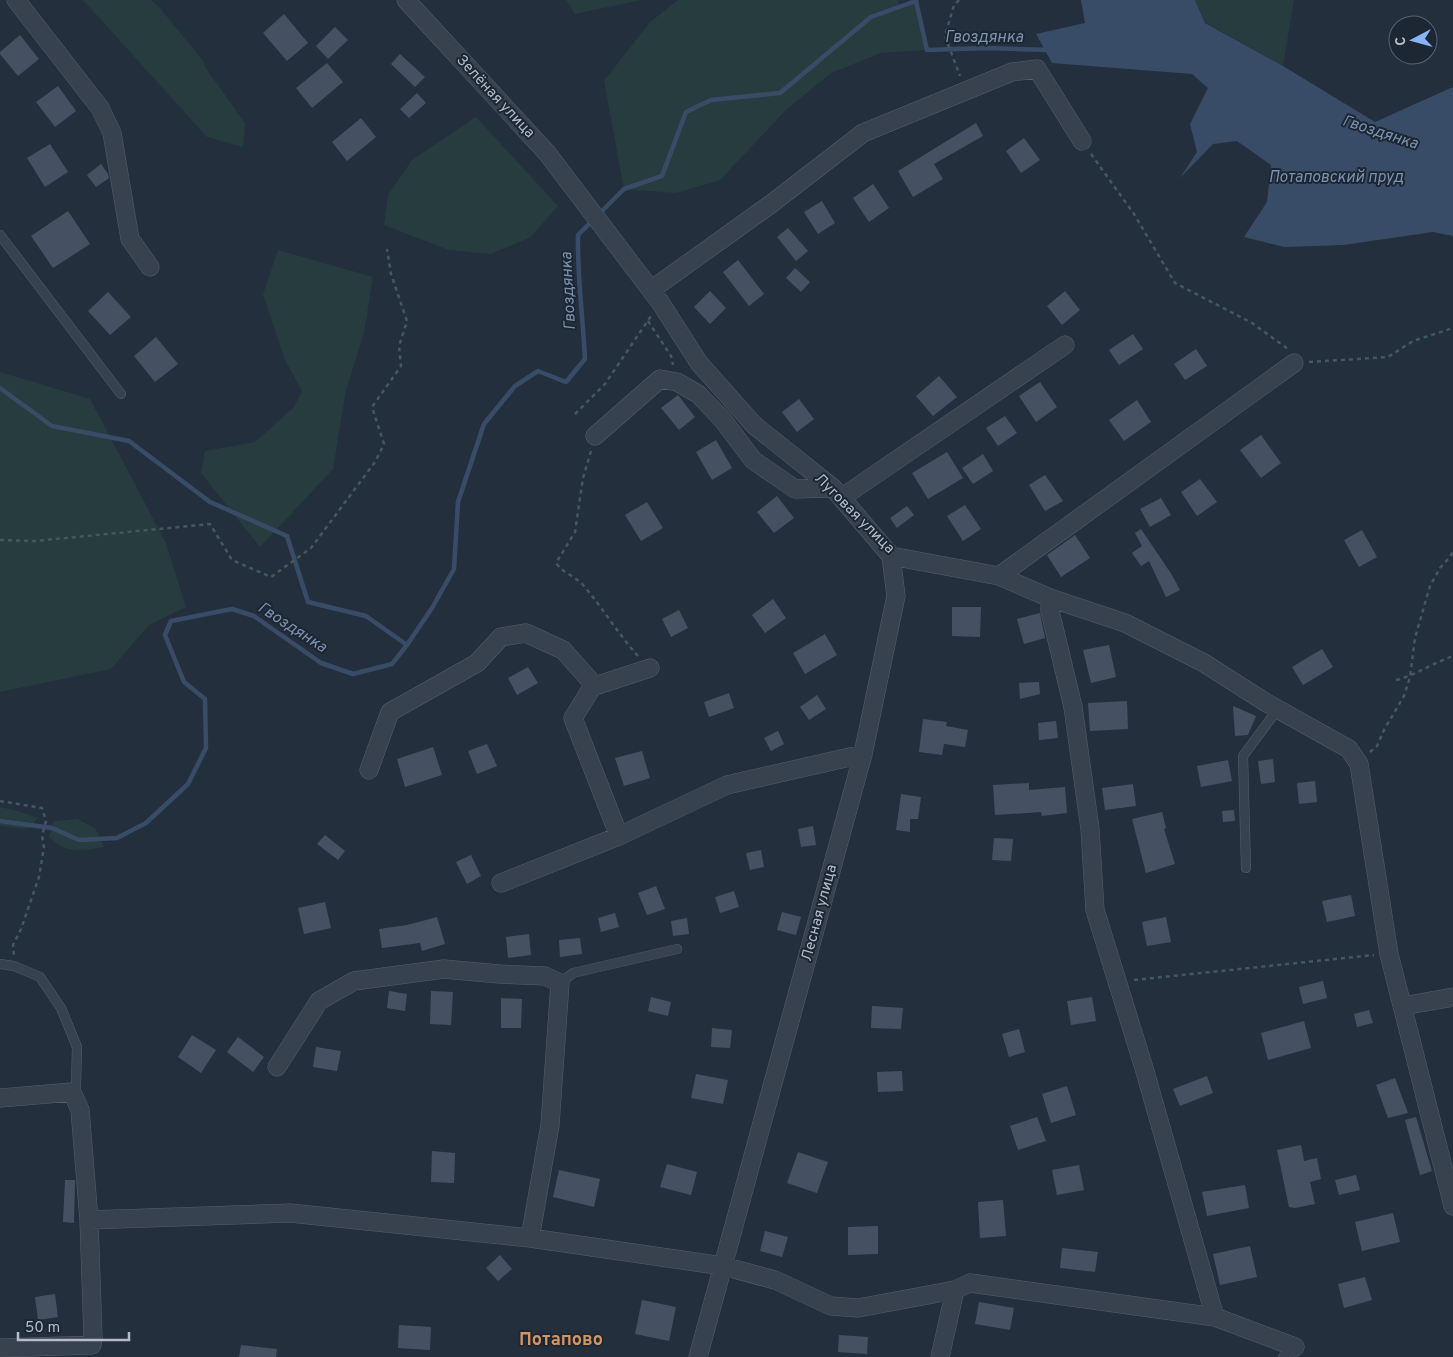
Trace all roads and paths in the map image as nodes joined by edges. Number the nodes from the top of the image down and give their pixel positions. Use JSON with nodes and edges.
{"nodes":[{"id":1,"x":16,"y":0,"type":"edge"},
{"id":2,"x":406,"y":0,"type":"edge"},
{"id":3,"x":959,"y":0,"type":"edge"},
{"id":4,"x":966,"y":91,"type":"junction"},
{"id":5,"x":1082,"y":141,"type":"joint"},
{"id":6,"x":0,"y":234,"type":"edge"},
{"id":7,"x":612,"y":238,"type":"joint"},
{"id":8,"x":387,"y":249,"type":"dead end"},
{"id":9,"x":150,"y":267,"type":"dead end"},
{"id":10,"x":656,"y":296,"type":"junction"},
{"id":11,"x":648,"y":321,"type":"junction"},
{"id":12,"x":1453,"y":328,"type":"edge"},
{"id":13,"x":1065,"y":345,"type":"dead end"},
{"id":14,"x":1294,"y":363,"type":"junction"},
{"id":15,"x":677,"y":382,"type":"junction"},
{"id":16,"x":121,"y":394,"type":"dead end"},
{"id":17,"x":575,"y":414,"type":"dead end"},
{"id":18,"x":595,"y":436,"type":"joint"},
{"id":19,"x":837,"y":493,"type":"junction"},
{"id":20,"x":0,"y":540,"type":"edge"},
{"id":21,"x":1453,"y":552,"type":"edge"},
{"id":22,"x":891,"y":556,"type":"junction"},
{"id":23,"x":999,"y":576,"type":"junction"},
{"id":24,"x":1050,"y":598,"type":"junction"},
{"id":25,"x":1453,"y":656,"type":"edge"},
{"id":26,"x":650,"y":668,"type":"joint"},
{"id":27,"x":1410,"y":676,"type":"junction"},
{"id":28,"x":1396,"y":680,"type":"dead end"},
{"id":29,"x":595,"y":686,"type":"junction"},
{"id":30,"x":1271,"y":706,"type":"junction"},
{"id":31,"x":863,"y":754,"type":"junction"},
{"id":32,"x":1359,"y":764,"type":"junction"},
{"id":33,"x":368,"y":770,"type":"dead end"},
{"id":34,"x":0,"y":801,"type":"edge"},
{"id":35,"x":619,"y":836,"type":"junction"},
{"id":36,"x":1246,"y":868,"type":"dead end"},
{"id":37,"x":501,"y":883,"type":"dead end"},
{"id":38,"x":677,"y":949,"type":"dead end"},
{"id":39,"x":1388,"y":954,"type":"junction"},
{"id":40,"x":0,"y":964,"type":"edge"},
{"id":41,"x":14,"y":966,"type":"junction"},
{"id":42,"x":1117,"y":982,"type":"junction"},
{"id":43,"x":560,"y":983,"type":"junction"},
{"id":44,"x":1453,"y":997,"type":"edge"},
{"id":45,"x":1403,"y":1006,"type":"junction"},
{"id":46,"x":277,"y":1068,"type":"dead end"},
{"id":47,"x":72,"y":1092,"type":"junction"},
{"id":48,"x":0,"y":1098,"type":"edge"},
{"id":49,"x":1453,"y":1206,"type":"edge"},
{"id":50,"x":89,"y":1220,"type":"junction"},
{"id":51,"x":530,"y":1238,"type":"junction"},
{"id":52,"x":723,"y":1266,"type":"junction"},
{"id":53,"x":955,"y":1290,"type":"junction"},
{"id":54,"x":1215,"y":1317,"type":"junction"},
{"id":55,"x":0,"y":1348,"type":"edge"},
{"id":56,"x":1289,"y":1352,"type":"edge"},
{"id":57,"x":698,"y":1357,"type":"edge"},
{"id":58,"x":940,"y":1357,"type":"edge"}],
"edges":[{"from":1,"to":9,"type":"street"},
{"from":2,"to":7,"type":"street","name":"Зелёная улица"},
{"from":3,"to":4,"type":"path"},
{"from":4,"to":5,"type":"street"},
{"from":4,"to":10,"type":"street"},
{"from":5,"to":14,"type":"path"},
{"from":6,"to":16,"type":"lane"},
{"from":7,"to":10,"type":"street","name":"Луговая улица"},
{"from":8,"to":20,"type":"path"},
{"from":10,"to":11,"type":"path"},
{"from":10,"to":19,"type":"street","name":"Луговая улица"},
{"from":11,"to":15,"type":"path"},
{"from":11,"to":17,"type":"path"},
{"from":12,"to":14,"type":"path"},
{"from":13,"to":19,"type":"street"},
{"from":14,"to":23,"type":"street"},
{"from":15,"to":18,"type":"street"},
{"from":15,"to":19,"type":"street"},
{"from":18,"to":26,"type":"path"},
{"from":19,"to":22,"type":"street","name":"Луговая улица"},
{"from":21,"to":27,"type":"path"},
{"from":22,"to":23,"type":"street","name":"Луговая улица"},
{"from":22,"to":31,"type":"street","name":"Лесная улица"},
{"from":23,"to":24,"type":"street","name":"Луговая улица"},
{"from":24,"to":30,"type":"street","name":"Луговая улица"},
{"from":24,"to":42,"type":"street"},
{"from":25,"to":27,"type":"path"},
{"from":26,"to":29,"type":"street"},
{"from":27,"to":28,"type":"path"},
{"from":27,"to":32,"type":"path"},
{"from":29,"to":33,"type":"street"},
{"from":29,"to":35,"type":"street"},
{"from":30,"to":32,"type":"street","name":"Луговая улица"},
{"from":30,"to":36,"type":"lane"},
{"from":31,"to":35,"type":"street"},
{"from":31,"to":52,"type":"street","name":"Лесная улица"},
{"from":32,"to":39,"type":"street"},
{"from":34,"to":41,"type":"path"},
{"from":35,"to":37,"type":"street"},
{"from":38,"to":43,"type":"lane"},
{"from":39,"to":42,"type":"path"},
{"from":39,"to":45,"type":"street"},
{"from":40,"to":41,"type":"lane"},
{"from":41,"to":47,"type":"lane"},
{"from":42,"to":54,"type":"street"},
{"from":43,"to":46,"type":"street"},
{"from":43,"to":51,"type":"street"},
{"from":44,"to":45,"type":"street"},
{"from":45,"to":49,"type":"street"},
{"from":47,"to":48,"type":"street"},
{"from":47,"to":50,"type":"street"},
{"from":50,"to":51,"type":"street"},
{"from":50,"to":55,"type":"street"},
{"from":51,"to":52,"type":"street"},
{"from":52,"to":53,"type":"street"},
{"from":52,"to":57,"type":"street","name":"Лесная улица"},
{"from":53,"to":54,"type":"street"},
{"from":53,"to":58,"type":"street"},
{"from":54,"to":56,"type":"street"}]}
